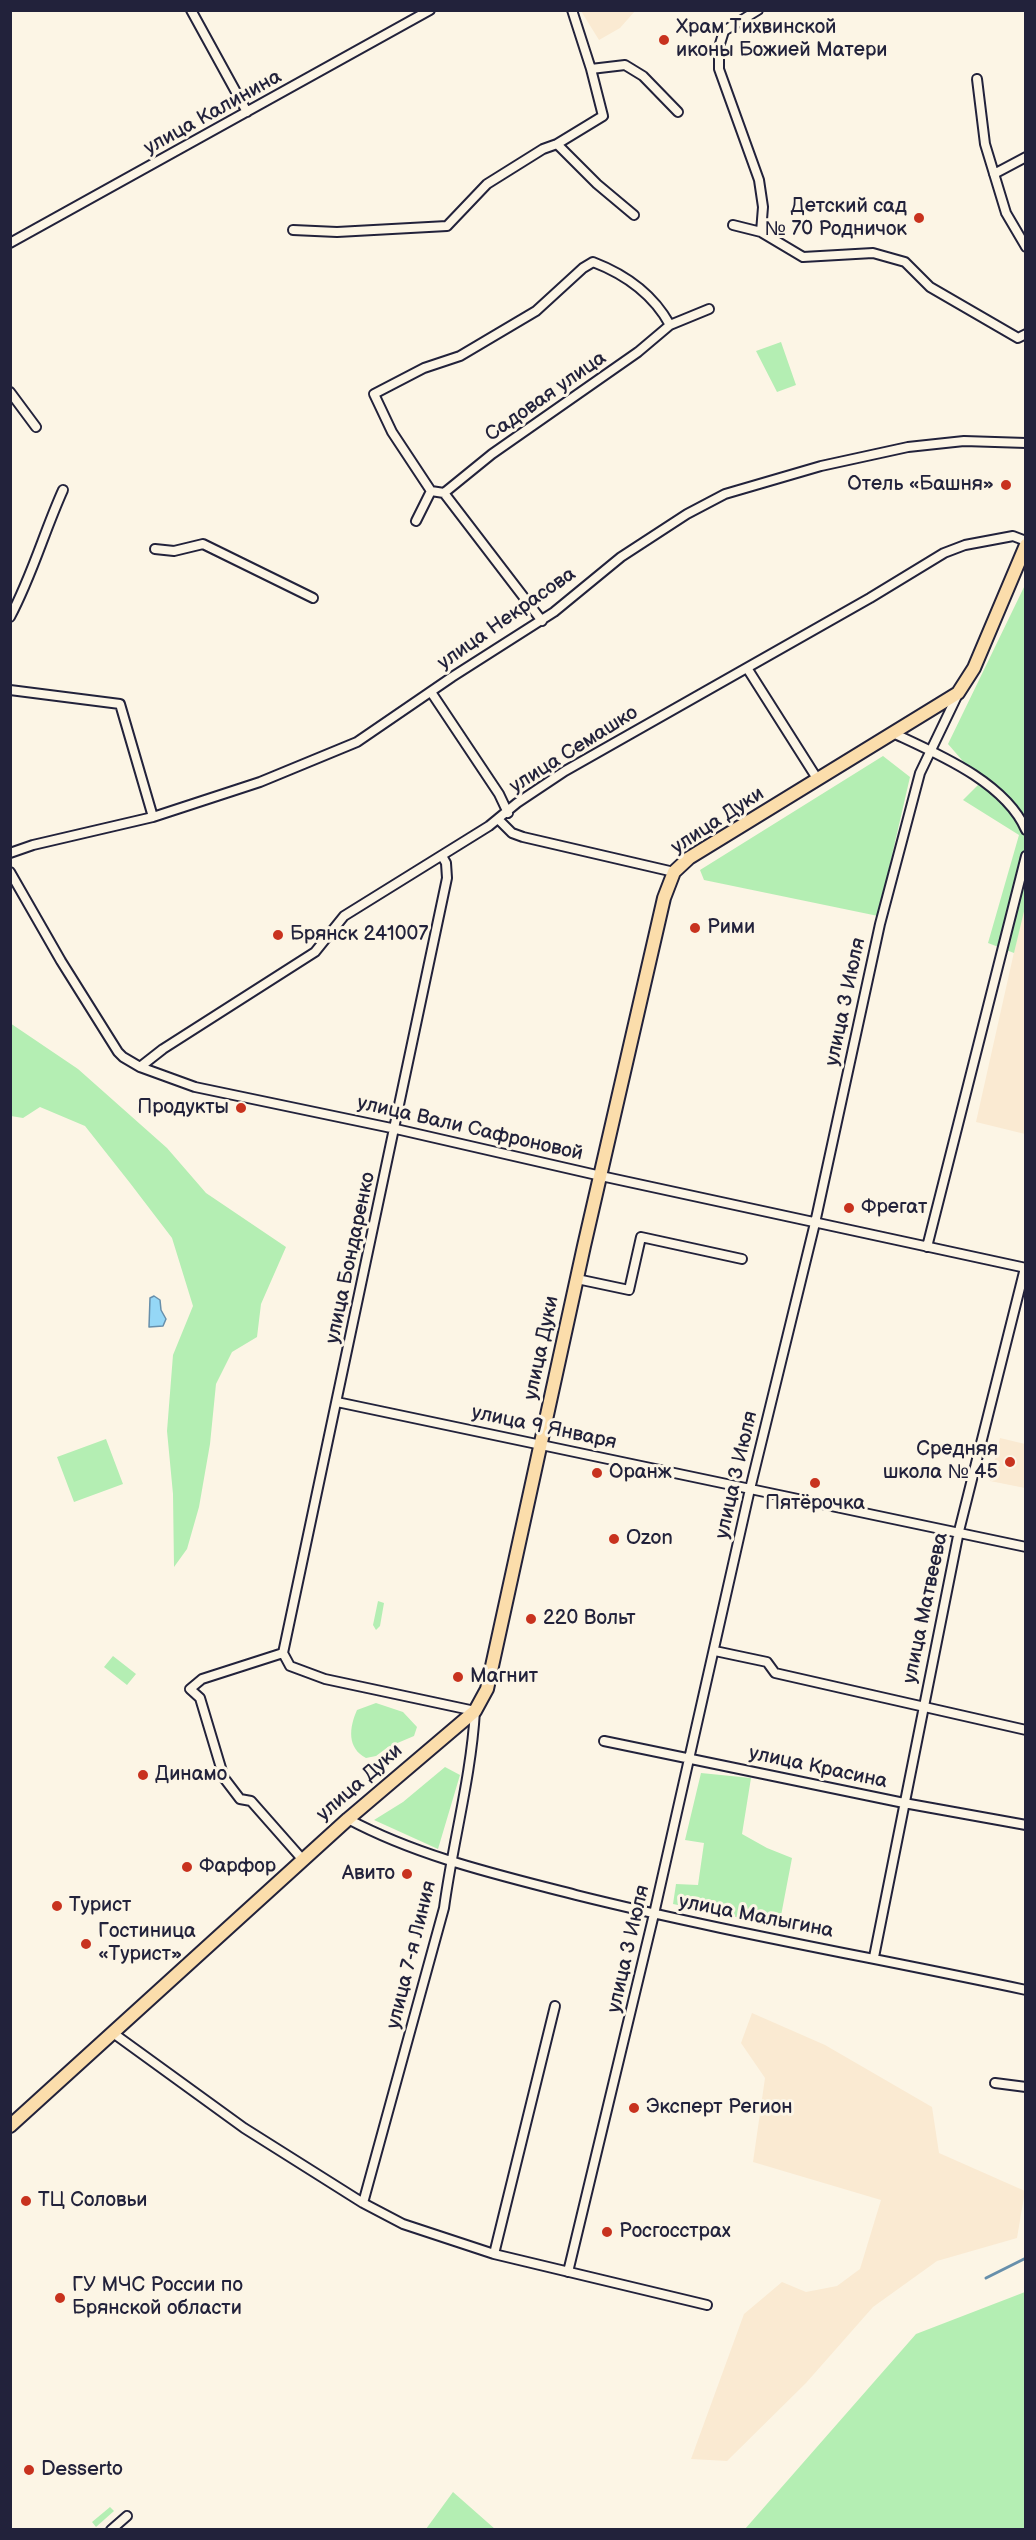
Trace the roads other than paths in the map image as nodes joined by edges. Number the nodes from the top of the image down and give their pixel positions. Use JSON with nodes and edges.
{"nodes":[{"id":1,"x":191,"y":10,"type":"edge"},
{"id":2,"x":430,"y":10,"type":"edge"},
{"id":3,"x":572,"y":10,"type":"edge"},
{"id":4,"x":758,"y":10,"type":"edge"},
{"id":5,"x":591,"y":69,"type":"junction"},
{"id":6,"x":977,"y":79,"type":"dead end"},
{"id":7,"x":247,"y":112,"type":"junction"},
{"id":8,"x":678,"y":112,"type":"dead end"},
{"id":9,"x":557,"y":144,"type":"junction"},
{"id":10,"x":1026,"y":157,"type":"edge"},
{"id":11,"x":994,"y":174,"type":"junction"},
{"id":12,"x":634,"y":215,"type":"dead end"},
{"id":13,"x":733,"y":225,"type":"dead end"},
{"id":14,"x":293,"y":230,"type":"dead end"},
{"id":15,"x":761,"y":232,"type":"junction"},
{"id":16,"x":10,"y":243,"type":"edge"},
{"id":17,"x":1026,"y":247,"type":"edge"},
{"id":18,"x":709,"y":309,"type":"dead end"},
{"id":19,"x":670,"y":325,"type":"junction"},
{"id":20,"x":1026,"y":334,"type":"edge"},
{"id":21,"x":10,"y":392,"type":"edge"},
{"id":22,"x":36,"y":427,"type":"dead end"},
{"id":23,"x":1026,"y":443,"type":"edge"},
{"id":24,"x":63,"y":490,"type":"dead end"},
{"id":25,"x":431,"y":491,"type":"junction"},
{"id":26,"x":444,"y":493,"type":"junction"},
{"id":27,"x":416,"y":521,"type":"dead end"},
{"id":28,"x":1026,"y":543,"type":"edge"},
{"id":29,"x":155,"y":549,"type":"dead end"},
{"id":30,"x":314,"y":598,"type":"dead end"},
{"id":31,"x":10,"y":617,"type":"edge"},
{"id":32,"x":542,"y":621,"type":"junction"},
{"id":33,"x":747,"y":668,"type":"junction"},
{"id":34,"x":10,"y":690,"type":"edge"},
{"id":35,"x":431,"y":692,"type":"junction"},
{"id":36,"x":958,"y":693,"type":"junction"},
{"id":37,"x":893,"y":733,"type":"junction"},
{"id":38,"x":930,"y":750,"type":"junction"},
{"id":39,"x":818,"y":780,"type":"junction"},
{"id":40,"x":508,"y":813,"type":"junction"},
{"id":41,"x":153,"y":817,"type":"junction"},
{"id":42,"x":499,"y":820,"type":"junction"},
{"id":43,"x":1026,"y":830,"type":"edge"},
{"id":44,"x":10,"y":853,"type":"edge"},
{"id":45,"x":442,"y":856,"type":"junction"},
{"id":46,"x":1026,"y":856,"type":"edge"},
{"id":47,"x":10,"y":872,"type":"edge"},
{"id":48,"x":674,"y":872,"type":"junction"},
{"id":49,"x":140,"y":1067,"type":"junction"},
{"id":50,"x":396,"y":1129,"type":"junction"},
{"id":51,"x":601,"y":1176,"type":"junction"},
{"id":52,"x":815,"y":1223,"type":"junction"},
{"id":53,"x":927,"y":1247,"type":"junction"},
{"id":54,"x":742,"y":1259,"type":"dead end"},
{"id":55,"x":1025,"y":1268,"type":"edge"},
{"id":56,"x":577,"y":1279,"type":"junction"},
{"id":57,"x":337,"y":1402,"type":"junction"},
{"id":58,"x":541,"y":1443,"type":"junction"},
{"id":59,"x":750,"y":1489,"type":"junction"},
{"id":60,"x":959,"y":1531,"type":"junction"},
{"id":61,"x":1026,"y":1547,"type":"edge"},
{"id":62,"x":715,"y":1651,"type":"junction"},
{"id":63,"x":283,"y":1653,"type":"junction"},
{"id":64,"x":922,"y":1706,"type":"junction"},
{"id":65,"x":475,"y":1711,"type":"junction"},
{"id":66,"x":1026,"y":1730,"type":"edge"},
{"id":67,"x":604,"y":1741,"type":"dead end"},
{"id":68,"x":689,"y":1758,"type":"junction"},
{"id":69,"x":904,"y":1803,"type":"junction"},
{"id":70,"x":348,"y":1819,"type":"junction"},
{"id":71,"x":1026,"y":1825,"type":"edge"},
{"id":72,"x":303,"y":1860,"type":"junction"},
{"id":73,"x":450,"y":1861,"type":"junction"},
{"id":74,"x":654,"y":1914,"type":"junction"},
{"id":75,"x":874,"y":1958,"type":"junction"},
{"id":76,"x":1026,"y":1990,"type":"edge"},
{"id":77,"x":555,"y":2006,"type":"dead end"},
{"id":78,"x":113,"y":2033,"type":"junction"},
{"id":79,"x":995,"y":2083,"type":"dead end"},
{"id":80,"x":1026,"y":2087,"type":"edge"},
{"id":81,"x":10,"y":2126,"type":"edge"},
{"id":82,"x":363,"y":2203,"type":"junction"},
{"id":83,"x":494,"y":2254,"type":"junction"},
{"id":84,"x":568,"y":2272,"type":"junction"},
{"id":85,"x":707,"y":2305,"type":"dead end"},
{"id":86,"x":127,"y":2516,"type":"dead end"},
{"id":87,"x":111,"y":2529,"type":"edge"}],
"edges":[{"from":1,"to":7,"type":"street"},
{"from":2,"to":7,"type":"street","name":"улица Калинина"},
{"from":3,"to":5,"type":"street"},
{"from":4,"to":15,"type":"street"},
{"from":5,"to":8,"type":"street"},
{"from":5,"to":9,"type":"street"},
{"from":6,"to":11,"type":"street"},
{"from":7,"to":16,"type":"street","name":"улица Калинина"},
{"from":9,"to":12,"type":"street"},
{"from":9,"to":14,"type":"street"},
{"from":10,"to":11,"type":"street"},
{"from":11,"to":17,"type":"street"},
{"from":13,"to":15,"type":"street"},
{"from":15,"to":20,"type":"street"},
{"from":18,"to":19,"type":"street","name":"Садовая улица"},
{"from":19,"to":25,"type":"street"},
{"from":19,"to":26,"type":"street","name":"Садовая улица"},
{"from":21,"to":22,"type":"street"},
{"from":23,"to":32,"type":"street","name":"улица Некрасова"},
{"from":24,"to":31,"type":"street"},
{"from":25,"to":26,"type":"street"},
{"from":25,"to":27,"type":"street"},
{"from":26,"to":32,"type":"street"},
{"from":28,"to":33,"type":"street","name":"улица Семашко"},
{"from":28,"to":36,"type":"main road","name":"улица Дуки"},
{"from":29,"to":30,"type":"street"},
{"from":32,"to":35,"type":"street","name":"улица Некрасова"},
{"from":33,"to":39,"type":"street"},
{"from":33,"to":40,"type":"street","name":"улица Семашко"},
{"from":34,"to":41,"type":"street"},
{"from":35,"to":40,"type":"street"},
{"from":35,"to":41,"type":"street","name":"улица Некрасова"},
{"from":36,"to":37,"type":"main road","name":"улица Дуки"},
{"from":36,"to":38,"type":"street","name":"улица 3 Июля"},
{"from":37,"to":38,"type":"street"},
{"from":37,"to":39,"type":"main road","name":"улица Дуки"},
{"from":38,"to":43,"type":"street"},
{"from":38,"to":52,"type":"street","name":"улица 3 Июля"},
{"from":39,"to":48,"type":"main road","name":"улица Дуки"},
{"from":40,"to":42,"type":"street","name":"улица Семашко"},
{"from":41,"to":44,"type":"street","name":"улица Некрасова"},
{"from":42,"to":45,"type":"street","name":"улица Семашко"},
{"from":42,"to":48,"type":"street"},
{"from":45,"to":49,"type":"street","name":"улица Семашко"},
{"from":45,"to":50,"type":"street","name":"улица Бондаренко"},
{"from":46,"to":53,"type":"street"},
{"from":47,"to":49,"type":"street","name":"улица Вали Сафроновой"},
{"from":48,"to":51,"type":"main road","name":"улица Дуки"},
{"from":49,"to":50,"type":"street","name":"улица Вали Сафроновой"},
{"from":50,"to":51,"type":"street","name":"улица Вали Сафроновой"},
{"from":50,"to":57,"type":"street","name":"улица Бондаренко"},
{"from":51,"to":52,"type":"street","name":"улица Вали Сафроновой"},
{"from":51,"to":56,"type":"main road","name":"улица Дуки"},
{"from":52,"to":53,"type":"street","name":"улица Вали Сафроновой"},
{"from":52,"to":59,"type":"street","name":"улица 3 Июля"},
{"from":53,"to":55,"type":"street","name":"улица Вали Сафроновой"},
{"from":54,"to":56,"type":"street"},
{"from":55,"to":60,"type":"street","name":"улица Матвеева"},
{"from":56,"to":58,"type":"main road","name":"улица Дуки"},
{"from":57,"to":58,"type":"street","name":"улица 9 Января"},
{"from":57,"to":63,"type":"street","name":"улица Бондаренко"},
{"from":58,"to":59,"type":"street","name":"улица 9 Января"},
{"from":58,"to":65,"type":"main road","name":"улица Дуки"},
{"from":59,"to":60,"type":"street","name":"улица 9 Января"},
{"from":59,"to":62,"type":"street","name":"улица 3 Июля"},
{"from":60,"to":61,"type":"street","name":"улица 9 Января"},
{"from":60,"to":64,"type":"street","name":"улица Матвеева"},
{"from":62,"to":64,"type":"street"},
{"from":62,"to":68,"type":"street","name":"улица 3 Июля"},
{"from":63,"to":65,"type":"street"},
{"from":63,"to":72,"type":"street"},
{"from":64,"to":66,"type":"street"},
{"from":64,"to":69,"type":"street","name":"улица Матвеева"},
{"from":65,"to":70,"type":"main road","name":"улица Дуки"},
{"from":65,"to":73,"type":"street","name":"улица 7-я Линия"},
{"from":67,"to":68,"type":"street","name":"улица Красина"},
{"from":68,"to":69,"type":"street","name":"улица Красина"},
{"from":68,"to":74,"type":"street","name":"улица 3 Июля"},
{"from":69,"to":71,"type":"street","name":"улица Красина"},
{"from":69,"to":75,"type":"street","name":"улица Матвеева"},
{"from":70,"to":72,"type":"main road","name":"улица Дуки"},
{"from":70,"to":73,"type":"street","name":"улица Малыгина"},
{"from":72,"to":78,"type":"main road","name":"улица Дуки"},
{"from":73,"to":74,"type":"street","name":"улица Малыгина"},
{"from":73,"to":82,"type":"street","name":"улица 7-я Линия"},
{"from":74,"to":75,"type":"street","name":"улица Малыгина"},
{"from":74,"to":84,"type":"street","name":"улица 3 Июля"},
{"from":75,"to":76,"type":"street","name":"улица Малыгина"},
{"from":77,"to":83,"type":"street"},
{"from":78,"to":81,"type":"main road","name":"улица Дуки"},
{"from":78,"to":82,"type":"street"},
{"from":79,"to":80,"type":"street"},
{"from":82,"to":83,"type":"street"},
{"from":83,"to":84,"type":"street"},
{"from":84,"to":85,"type":"street"},
{"from":86,"to":87,"type":"street"}]}
